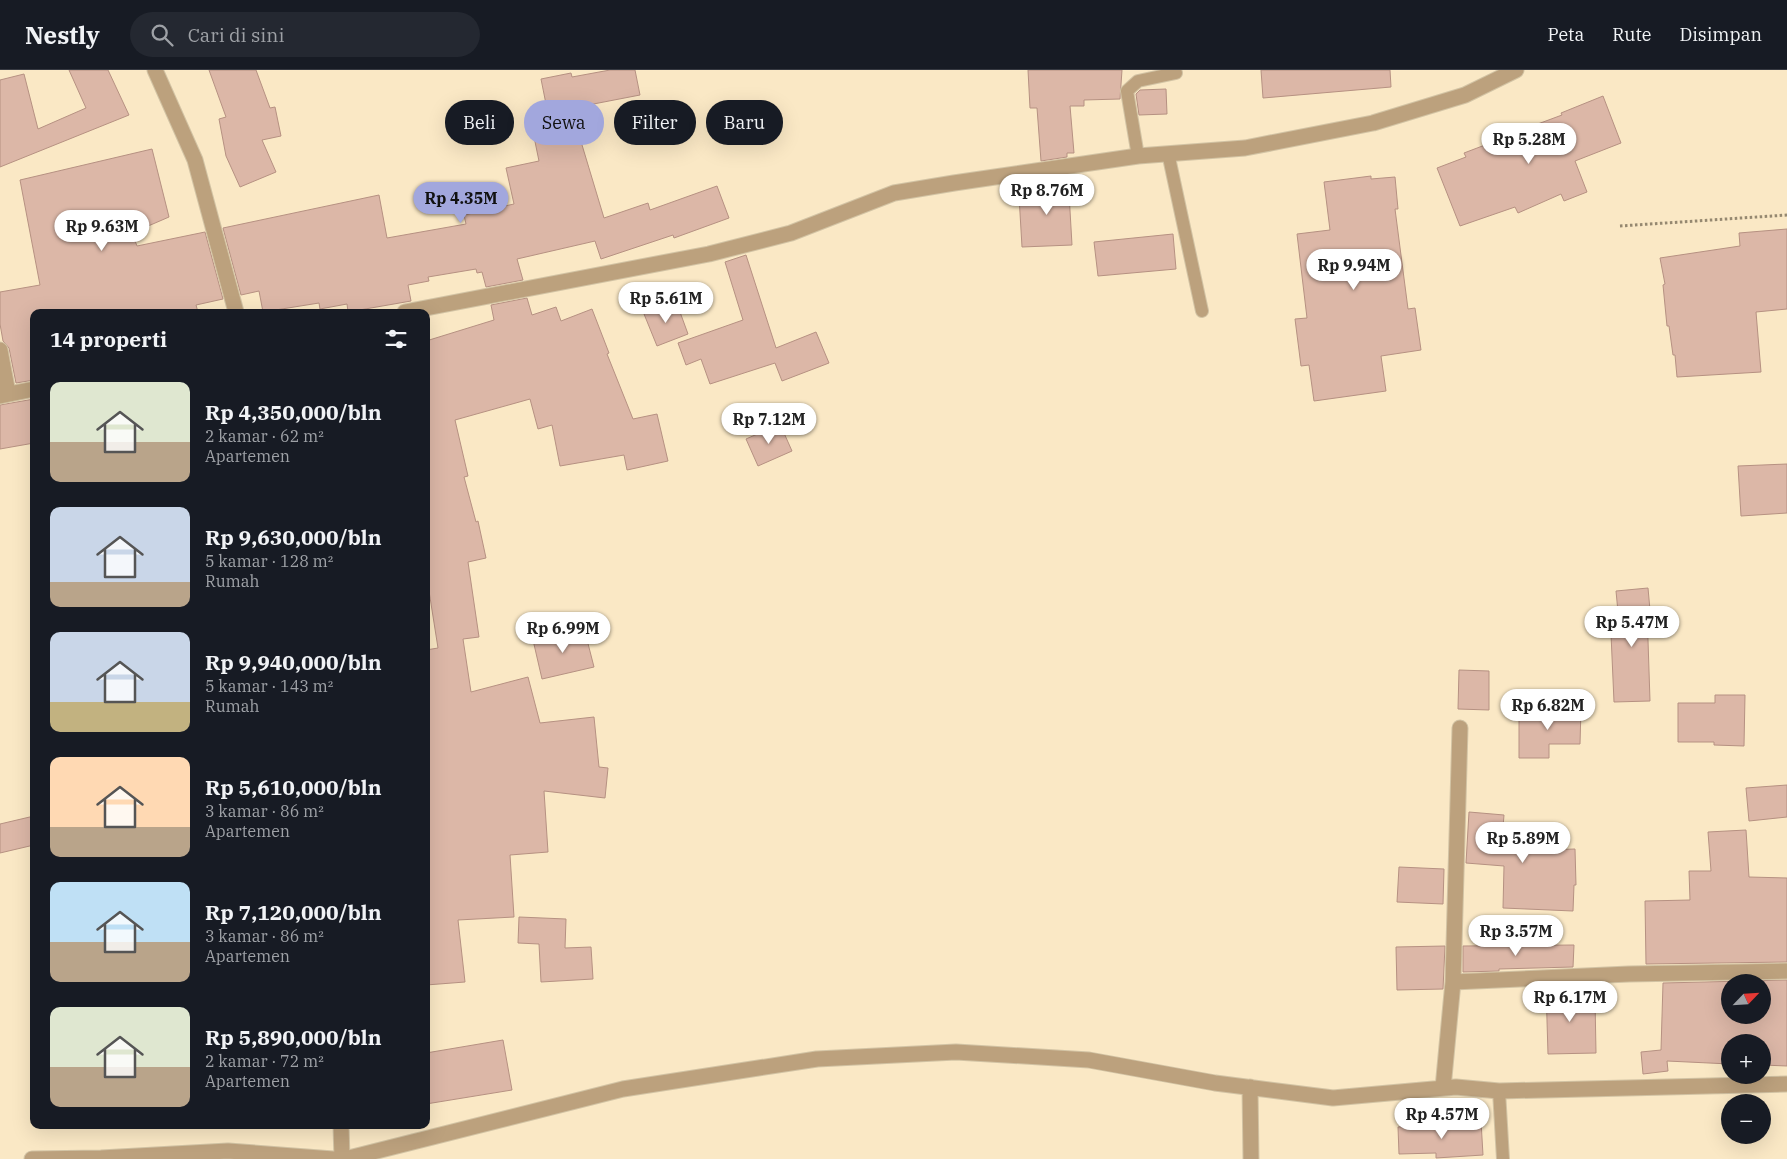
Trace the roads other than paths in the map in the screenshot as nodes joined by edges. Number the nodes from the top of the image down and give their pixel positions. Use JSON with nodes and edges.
{"nodes":[{"id":1,"x":155,"y":70,"type":"edge"},
{"id":2,"x":1516,"y":70,"type":"edge"},
{"id":3,"x":1176,"y":73,"type":"dead end"},
{"id":4,"x":1168,"y":153,"type":"junction"},
{"id":5,"x":1138,"y":156,"type":"junction"},
{"id":6,"x":235,"y":309,"type":"edge"},
{"id":7,"x":421,"y":309,"type":"edge"},
{"id":8,"x":1202,"y":311,"type":"dead end"},
{"id":9,"x":0,"y":350,"type":"edge"},
{"id":10,"x":30,"y":390,"type":"edge"},
{"id":11,"x":4,"y":394,"type":"edge"},
{"id":12,"x":1460,"y":728,"type":"dead end"},
{"id":13,"x":1787,"y":972,"type":"edge"},
{"id":14,"x":1453,"y":982,"type":"junction"},
{"id":15,"x":1787,"y":1084,"type":"edge"},
{"id":16,"x":1250,"y":1087,"type":"junction"},
{"id":17,"x":1443,"y":1088,"type":"junction"},
{"id":18,"x":1499,"y":1092,"type":"junction"},
{"id":19,"x":341,"y":1129,"type":"edge"},
{"id":20,"x":32,"y":1159,"type":"edge"},
{"id":21,"x":333,"y":1159,"type":"edge"},
{"id":22,"x":344,"y":1159,"type":"edge"},
{"id":23,"x":1251,"y":1159,"type":"edge"},
{"id":24,"x":1503,"y":1159,"type":"edge"}],
"edges":[{"from":1,"to":6,"type":"street"},
{"from":2,"to":4,"type":"street"},
{"from":3,"to":5,"type":"lane"},
{"from":4,"to":5,"type":"street"},
{"from":4,"to":8,"type":"lane"},
{"from":5,"to":7,"type":"street"},
{"from":9,"to":11,"type":"street"},
{"from":10,"to":11,"type":"street"},
{"from":12,"to":14,"type":"street"},
{"from":13,"to":14,"type":"street"},
{"from":14,"to":17,"type":"street"},
{"from":15,"to":18,"type":"street"},
{"from":16,"to":17,"type":"street"},
{"from":16,"to":22,"type":"street"},
{"from":16,"to":23,"type":"street"},
{"from":17,"to":18,"type":"street"},
{"from":18,"to":24,"type":"lane"},
{"from":19,"to":22,"type":"street"},
{"from":20,"to":21,"type":"street"}]}
